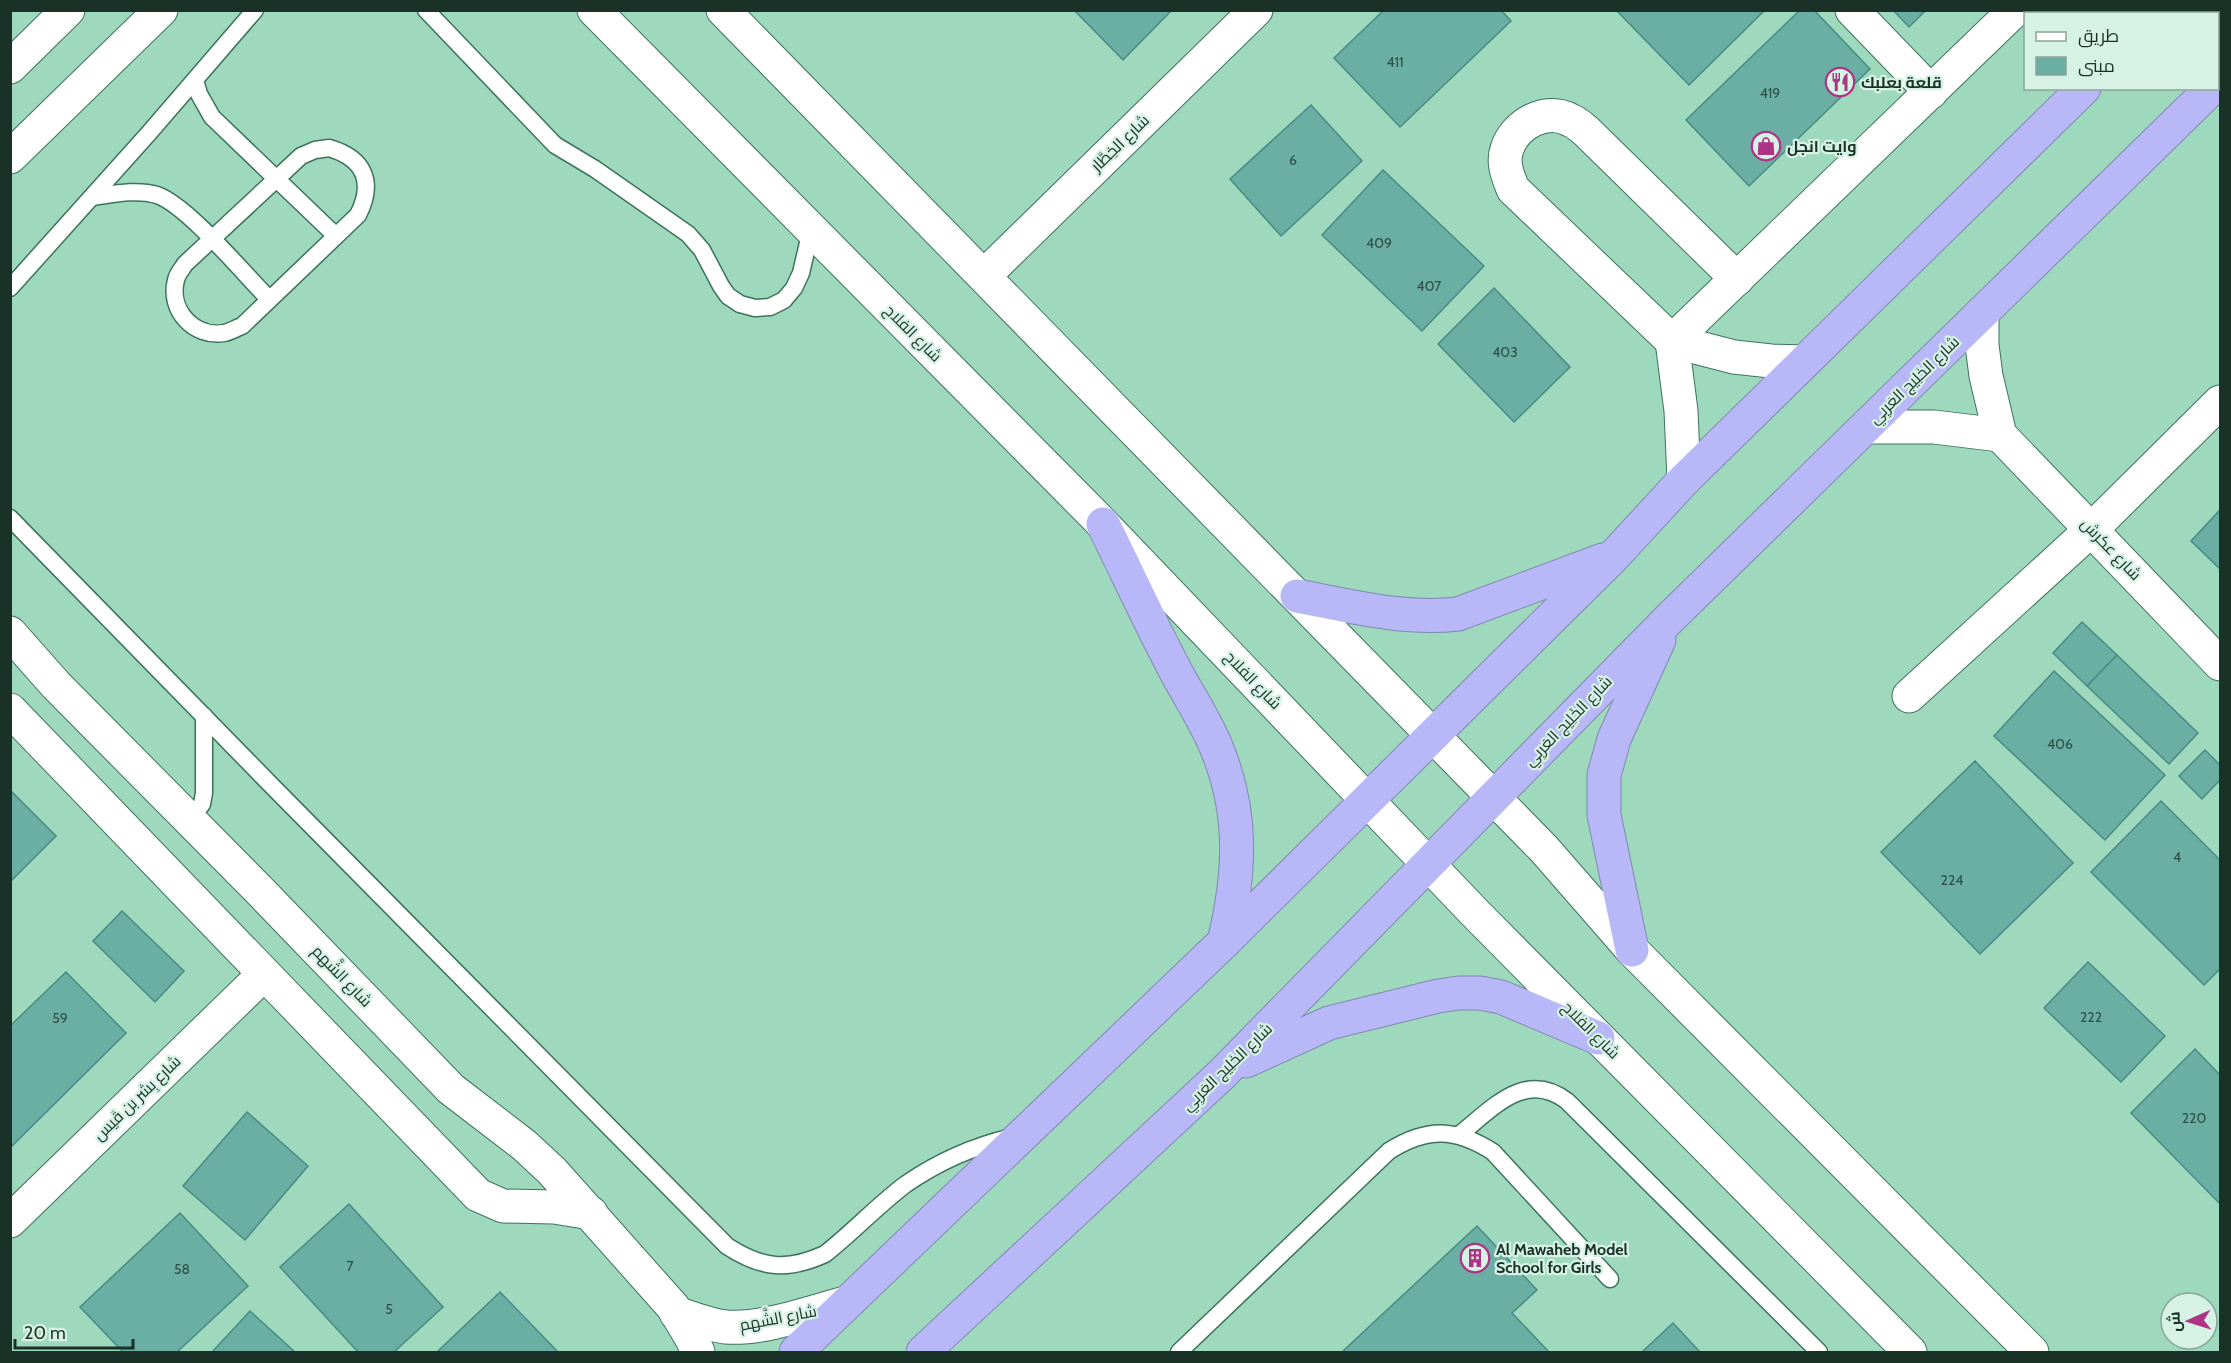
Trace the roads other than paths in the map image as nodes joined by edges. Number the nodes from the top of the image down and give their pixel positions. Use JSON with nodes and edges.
{"nodes":[{"id":1,"x":68,"y":10,"type":"edge"},
{"id":2,"x":161,"y":10,"type":"edge"},
{"id":3,"x":255,"y":10,"type":"edge"},
{"id":4,"x":426,"y":10,"type":"edge"},
{"id":5,"x":594,"y":10,"type":"edge"},
{"id":6,"x":723,"y":10,"type":"edge"},
{"id":7,"x":1256,"y":10,"type":"edge"},
{"id":8,"x":1852,"y":10,"type":"edge"},
{"id":9,"x":2015,"y":10,"type":"edge"},
{"id":10,"x":10,"y":67,"type":"edge"},
{"id":11,"x":195,"y":81,"type":"junction"},
{"id":12,"x":2082,"y":90,"type":"edge"},
{"id":13,"x":2210,"y":90,"type":"edge"},
{"id":14,"x":1931,"y":92,"type":"junction"},
{"id":15,"x":10,"y":157,"type":"edge"},
{"id":16,"x":276,"y":179,"type":"junction"},
{"id":17,"x":93,"y":197,"type":"junction"},
{"id":18,"x":811,"y":230,"type":"junction"},
{"id":19,"x":336,"y":236,"type":"junction"},
{"id":20,"x":211,"y":239,"type":"junction"},
{"id":21,"x":984,"y":276,"type":"junction"},
{"id":22,"x":1737,"y":279,"type":"junction"},
{"id":23,"x":10,"y":288,"type":"edge"},
{"id":24,"x":269,"y":300,"type":"junction"},
{"id":25,"x":1982,"y":313,"type":"junction"},
{"id":26,"x":1672,"y":341,"type":"junction"},
{"id":27,"x":1804,"y":362,"type":"junction"},
{"id":28,"x":2220,"y":402,"type":"edge"},
{"id":29,"x":1866,"y":427,"type":"junction"},
{"id":30,"x":2000,"y":435,"type":"junction"},
{"id":31,"x":1684,"y":480,"type":"junction"},
{"id":32,"x":10,"y":518,"type":"edge"},
{"id":33,"x":1103,"y":524,"type":"junction"},
{"id":34,"x":2092,"y":529,"type":"junction"},
{"id":35,"x":1613,"y":557,"type":"junction"},
{"id":36,"x":1298,"y":596,"type":"junction"},
{"id":37,"x":1669,"y":619,"type":"junction"},
{"id":38,"x":10,"y":633,"type":"edge"},
{"id":39,"x":2220,"y":664,"type":"edge"},
{"id":40,"x":1910,"y":696,"type":"dead end"},
{"id":41,"x":10,"y":710,"type":"edge"},
{"id":42,"x":204,"y":716,"type":"junction"},
{"id":43,"x":1433,"y":735,"type":"junction"},
{"id":44,"x":1494,"y":797,"type":"junction"},
{"id":45,"x":1368,"y":800,"type":"junction"},
{"id":46,"x":190,"y":820,"type":"junction"},
{"id":47,"x":1429,"y":864,"type":"junction"},
{"id":48,"x":1224,"y":942,"type":"junction"},
{"id":49,"x":1632,"y":950,"type":"junction"},
{"id":50,"x":264,"y":974,"type":"junction"},
{"id":51,"x":1598,"y":1038,"type":"junction"},
{"id":52,"x":1221,"y":1075,"type":"junction"},
{"id":53,"x":1022,"y":1135,"type":"junction"},
{"id":54,"x":1459,"y":1135,"type":"junction"},
{"id":55,"x":538,"y":1156,"type":"junction"},
{"id":56,"x":490,"y":1202,"type":"junction"},
{"id":57,"x":591,"y":1213,"type":"junction"},
{"id":58,"x":10,"y":1221,"type":"edge"},
{"id":59,"x":1610,"y":1279,"type":"dead end"},
{"id":60,"x":846,"y":1303,"type":"junction"},
{"id":61,"x":676,"y":1313,"type":"junction"},
{"id":62,"x":698,"y":1353,"type":"edge"},
{"id":63,"x":796,"y":1353,"type":"edge"},
{"id":64,"x":923,"y":1353,"type":"edge"},
{"id":65,"x":1179,"y":1353,"type":"edge"},
{"id":66,"x":1819,"y":1353,"type":"edge"},
{"id":67,"x":1910,"y":1353,"type":"edge"},
{"id":68,"x":2032,"y":1353,"type":"edge"}],
"edges":[{"from":1,"to":10,"type":"street"},
{"from":2,"to":15,"type":"street"},
{"from":3,"to":11,"type":"lane"},
{"from":4,"to":18,"type":"lane"},
{"from":5,"to":18,"type":"street","name":"شارع الفلاح"},
{"from":6,"to":21,"type":"street"},
{"from":7,"to":21,"type":"street","name":"شارع الخِطَّار"},
{"from":8,"to":14,"type":"street"},
{"from":9,"to":14,"type":"street"},
{"from":11,"to":16,"type":"lane"},
{"from":11,"to":17,"type":"lane"},
{"from":12,"to":27,"type":"highway"},
{"from":13,"to":25,"type":"highway","name":"شارع الخَلِيج العَربِي"},
{"from":14,"to":22,"type":"street"},
{"from":16,"to":19,"type":"lane"},
{"from":16,"to":19,"type":"lane"},
{"from":16,"to":20,"type":"lane"},
{"from":17,"to":20,"type":"lane"},
{"from":17,"to":23,"type":"lane"},
{"from":18,"to":33,"type":"street","name":"شارع الفلاح"},
{"from":19,"to":24,"type":"lane"},
{"from":20,"to":24,"type":"lane"},
{"from":20,"to":24,"type":"lane"},
{"from":21,"to":36,"type":"street"},
{"from":22,"to":26,"type":"street"},
{"from":22,"to":26,"type":"street"},
{"from":25,"to":29,"type":"highway","name":"شارع الخَلِيج العَربِي"},
{"from":25,"to":30,"type":"street"},
{"from":26,"to":27,"type":"street"},
{"from":26,"to":31,"type":"street"},
{"from":27,"to":31,"type":"highway"},
{"from":28,"to":34,"type":"street"},
{"from":29,"to":30,"type":"street"},
{"from":29,"to":37,"type":"highway","name":"شارع الخَلِيج العَربِي"},
{"from":30,"to":34,"type":"street","name":"شارع عكرش"},
{"from":31,"to":35,"type":"highway"},
{"from":32,"to":42,"type":"lane"},
{"from":33,"to":45,"type":"street","name":"شارع الفلاح"},
{"from":33,"to":48,"type":"highway"},
{"from":34,"to":39,"type":"street","name":"شارع عكرش"},
{"from":34,"to":40,"type":"street"},
{"from":35,"to":36,"type":"highway"},
{"from":35,"to":43,"type":"highway"},
{"from":36,"to":43,"type":"street"},
{"from":37,"to":44,"type":"highway","name":"شارع الخَلِيج العَربِي"},
{"from":37,"to":49,"type":"highway"},
{"from":38,"to":46,"type":"street","name":"شارع الشَّهم"},
{"from":41,"to":50,"type":"street"},
{"from":42,"to":46,"type":"lane"},
{"from":42,"to":53,"type":"lane"},
{"from":43,"to":44,"type":"street"},
{"from":43,"to":45,"type":"highway"},
{"from":44,"to":47,"type":"highway","name":"شارع الخَلِيج العَربِي"},
{"from":44,"to":49,"type":"street"},
{"from":45,"to":47,"type":"street","name":"شارع الفلاح"},
{"from":45,"to":48,"type":"highway"},
{"from":46,"to":55,"type":"street","name":"شارع الشَّهم"},
{"from":47,"to":51,"type":"street","name":"شارع الفلاح"},
{"from":47,"to":52,"type":"highway","name":"شارع الخَلِيج العَربِي"},
{"from":48,"to":53,"type":"highway"},
{"from":49,"to":68,"type":"street"},
{"from":50,"to":56,"type":"street"},
{"from":50,"to":58,"type":"street","name":"شارع بِشر بن قَيس"},
{"from":51,"to":52,"type":"highway"},
{"from":51,"to":67,"type":"street","name":"شارع الفلاح"},
{"from":52,"to":64,"type":"highway","name":"شارع الخَلِيج العَربِي"},
{"from":53,"to":60,"type":"highway"},
{"from":54,"to":59,"type":"lane"},
{"from":54,"to":65,"type":"lane"},
{"from":54,"to":66,"type":"lane"},
{"from":55,"to":56,"type":"street"},
{"from":55,"to":57,"type":"street","name":"شارع الشَّهم"},
{"from":56,"to":57,"type":"street"},
{"from":57,"to":61,"type":"street","name":"شارع الشَّهم"},
{"from":60,"to":61,"type":"street","name":"شارع الشَّهم"},
{"from":60,"to":63,"type":"highway"},
{"from":61,"to":62,"type":"street","name":"شارع الشَّهم"}]}
